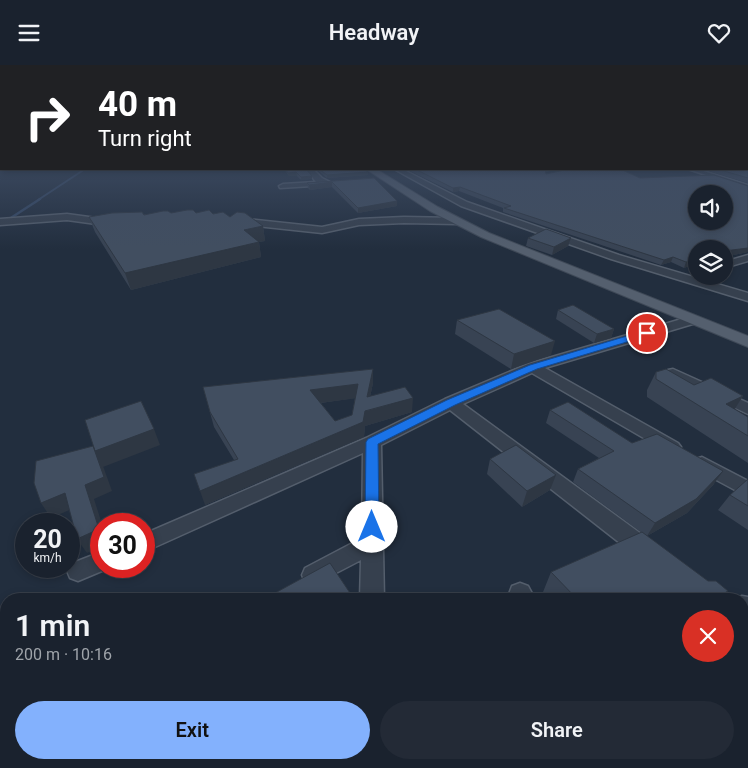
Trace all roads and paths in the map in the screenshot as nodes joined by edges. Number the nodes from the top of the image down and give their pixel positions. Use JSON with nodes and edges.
{"nodes":[{"id":1,"x":314,"y":184,"type":"edge"},
{"id":2,"x":394,"y":184,"type":"edge"},
{"id":3,"x":425,"y":184,"type":"edge"},
{"id":4,"x":283,"y":186,"type":"dead end"},
{"id":5,"x":230,"y":221,"type":"edge"},
{"id":6,"x":457,"y":221,"type":"junction"},
{"id":7,"x":5,"y":222,"type":"edge"},
{"id":8,"x":120,"y":222,"type":"edge"},
{"id":9,"x":748,"y":258,"type":"edge"},
{"id":10,"x":733,"y":262,"type":"edge"},
{"id":11,"x":688,"y":275,"type":"edge"},
{"id":12,"x":716,"y":285,"type":"edge"},
{"id":13,"x":748,"y":297,"type":"edge"},
{"id":14,"x":692,"y":320,"type":"junction"},
{"id":15,"x":748,"y":342,"type":"edge"},
{"id":16,"x":533,"y":367,"type":"junction"},
{"id":17,"x":673,"y":373,"type":"edge"},
{"id":18,"x":451,"y":403,"type":"junction"},
{"id":19,"x":748,"y":409,"type":"edge"},
{"id":20,"x":372,"y":442,"type":"junction"},
{"id":21,"x":748,"y":490,"type":"edge"},
{"id":22,"x":155,"y":538,"type":"edge"},
{"id":23,"x":372,"y":543,"type":"junction"},
{"id":24,"x":663,"y":563,"type":"edge"},
{"id":25,"x":294,"y":585,"type":"edge"},
{"id":26,"x":372,"y":593,"type":"edge"}],
"edges":[{"from":1,"to":4,"type":"street"},
{"from":2,"to":6,"type":"main road"},
{"from":3,"to":11,"type":"street"},
{"from":5,"to":6,"type":"street"},
{"from":6,"to":14,"type":"main road"},
{"from":7,"to":8,"type":"street"},
{"from":9,"to":10,"type":"street"},
{"from":12,"to":13,"type":"street"},
{"from":14,"to":15,"type":"main road"},
{"from":14,"to":16,"type":"street"},
{"from":16,"to":18,"type":"street"},
{"from":16,"to":21,"type":"street"},
{"from":17,"to":19,"type":"street"},
{"from":18,"to":20,"type":"street"},
{"from":18,"to":24,"type":"street"},
{"from":20,"to":22,"type":"street"},
{"from":20,"to":23,"type":"street"},
{"from":23,"to":25,"type":"street"},
{"from":23,"to":26,"type":"street"}]}
